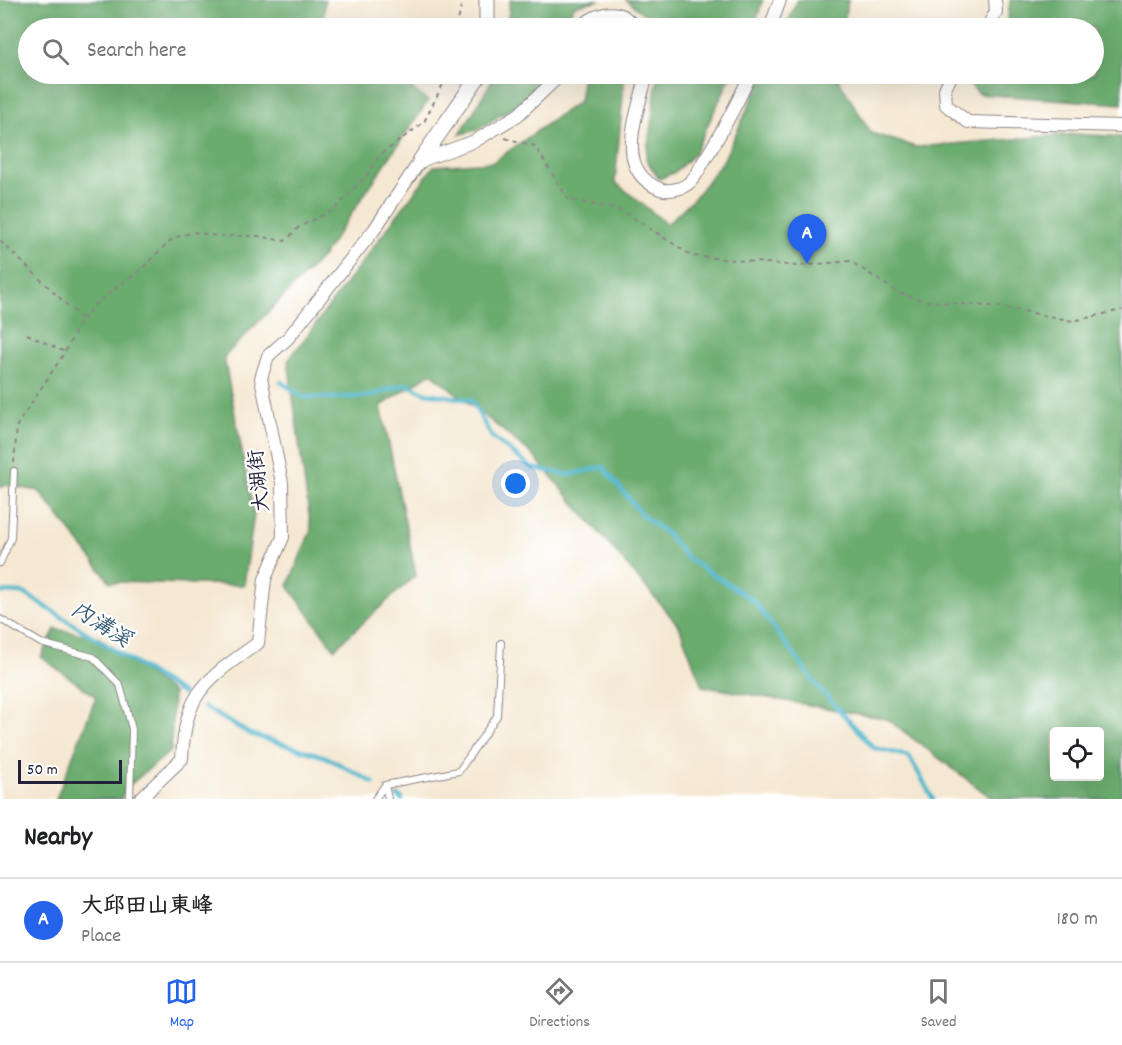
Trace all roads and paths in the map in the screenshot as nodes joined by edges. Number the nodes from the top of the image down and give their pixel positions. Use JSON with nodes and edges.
{"nodes":[{"id":1,"x":462,"y":0,"type":"edge"},
{"id":2,"x":780,"y":0,"type":"edge"},
{"id":3,"x":995,"y":0,"type":"edge"},
{"id":4,"x":487,"y":1,"type":"edge"},
{"id":5,"x":459,"y":18,"type":"edge"},
{"id":6,"x":487,"y":18,"type":"edge"},
{"id":7,"x":592,"y":18,"type":"edge"},
{"id":8,"x":626,"y":18,"type":"edge"},
{"id":9,"x":774,"y":18,"type":"edge"},
{"id":10,"x":993,"y":18,"type":"edge"},
{"id":11,"x":442,"y":84,"type":"edge"},
{"id":12,"x":473,"y":84,"type":"edge"},
{"id":13,"x":551,"y":84,"type":"edge"},
{"id":14,"x":645,"y":84,"type":"edge"},
{"id":15,"x":746,"y":84,"type":"edge"},
{"id":16,"x":948,"y":84,"type":"edge"},
{"id":17,"x":1122,"y":126,"type":"edge"},
{"id":18,"x":488,"y":133,"type":"junction"},
{"id":19,"x":420,"y":161,"type":"junction"},
{"id":20,"x":0,"y":241,"type":"edge"},
{"id":21,"x":1122,"y":310,"type":"edge"},
{"id":22,"x":82,"y":319,"type":"junction"},
{"id":23,"x":27,"y":334,"type":"dead end"},
{"id":24,"x":65,"y":352,"type":"junction"},
{"id":25,"x":14,"y":471,"type":"joint"},
{"id":26,"x":0,"y":563,"type":"edge"},
{"id":27,"x":0,"y":619,"type":"edge"},
{"id":28,"x":501,"y":643,"type":"dead end"},
{"id":29,"x":385,"y":785,"type":"junction"},
{"id":30,"x":130,"y":799,"type":"edge"},
{"id":31,"x":140,"y":799,"type":"edge"},
{"id":32,"x":375,"y":799,"type":"edge"},
{"id":33,"x":388,"y":799,"type":"edge"}],
"edges":[{"from":1,"to":5,"type":"path"},
{"from":2,"to":9,"type":"street"},
{"from":3,"to":10,"type":"street"},
{"from":4,"to":6,"type":"street"},
{"from":7,"to":8,"type":"street"},
{"from":11,"to":22,"type":"path"},
{"from":12,"to":19,"type":"street"},
{"from":13,"to":18,"type":"street"},
{"from":14,"to":15,"type":"street"},
{"from":16,"to":17,"type":"street"},
{"from":18,"to":19,"type":"street"},
{"from":18,"to":21,"type":"path"},
{"from":19,"to":31,"type":"street","name":"大湖街"},
{"from":20,"to":22,"type":"path"},
{"from":22,"to":24,"type":"path"},
{"from":23,"to":24,"type":"path"},
{"from":24,"to":25,"type":"path"},
{"from":25,"to":26,"type":"lane"},
{"from":27,"to":30,"type":"lane"},
{"from":28,"to":29,"type":"lane"},
{"from":29,"to":32,"type":"lane"},
{"from":29,"to":33,"type":"lane"}]}
